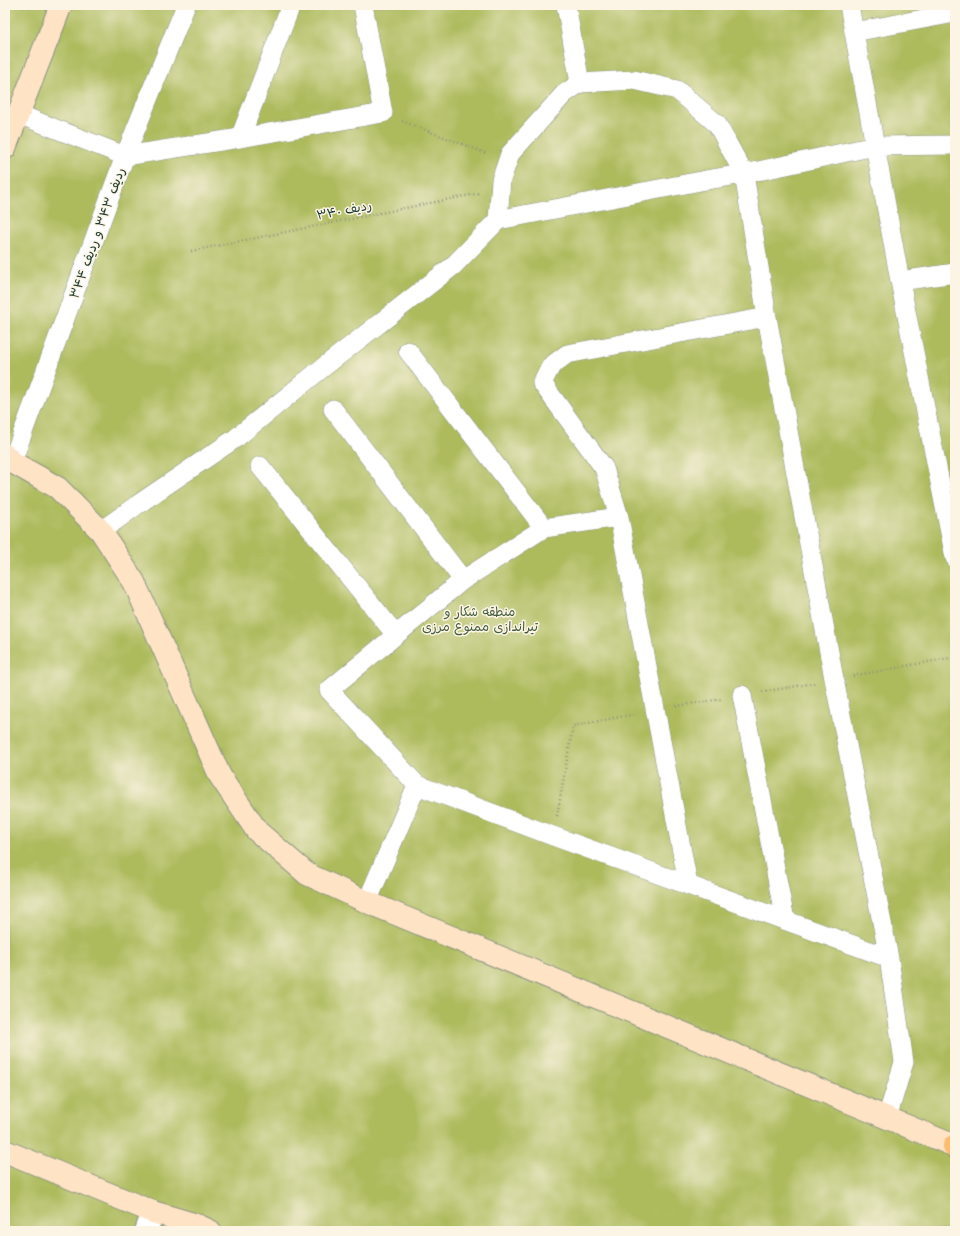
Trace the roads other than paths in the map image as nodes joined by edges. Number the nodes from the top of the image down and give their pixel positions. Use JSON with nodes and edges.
{"nodes":[{"id":1,"x":61,"y":5,"type":"edge"},
{"id":2,"x":186,"y":5,"type":"edge"},
{"id":3,"x":291,"y":5,"type":"edge"},
{"id":4,"x":363,"y":5,"type":"edge"},
{"id":5,"x":566,"y":5,"type":"edge"},
{"id":6,"x":849,"y":5,"type":"edge"},
{"id":7,"x":955,"y":12,"type":"edge"},
{"id":8,"x":854,"y":32,"type":"junction"},
{"id":9,"x":580,"y":83,"type":"junction"},
{"id":10,"x":18,"y":114,"type":"junction"},
{"id":11,"x":240,"y":138,"type":"junction"},
{"id":12,"x":955,"y":145,"type":"edge"},
{"id":13,"x":875,"y":146,"type":"junction"},
{"id":14,"x":5,"y":148,"type":"edge"},
{"id":15,"x":125,"y":156,"type":"junction"},
{"id":16,"x":744,"y":174,"type":"junction"},
{"id":17,"x":498,"y":220,"type":"junction"},
{"id":18,"x":955,"y":273,"type":"edge"},
{"id":19,"x":900,"y":281,"type":"junction"},
{"id":20,"x":767,"y":316,"type":"junction"},
{"id":21,"x":408,"y":351,"type":"dead end"},
{"id":22,"x":332,"y":409,"type":"dead end"},
{"id":23,"x":7,"y":460,"type":"edge"},
{"id":24,"x":260,"y":466,"type":"dead end"},
{"id":25,"x":950,"y":511,"type":"edge"},
{"id":26,"x":619,"y":517,"type":"junction"},
{"id":27,"x":544,"y":528,"type":"junction"},
{"id":28,"x":101,"y":531,"type":"junction"},
{"id":29,"x":955,"y":558,"type":"edge"},
{"id":30,"x":463,"y":580,"type":"junction"},
{"id":31,"x":396,"y":635,"type":"junction"},
{"id":32,"x":742,"y":695,"type":"road end"},
{"id":33,"x":417,"y":785,"type":"junction"},
{"id":34,"x":688,"y":884,"type":"junction"},
{"id":35,"x":367,"y":902,"type":"junction"},
{"id":36,"x":785,"y":920,"type":"junction"},
{"id":37,"x":889,"y":958,"type":"junction"},
{"id":38,"x":887,"y":1118,"type":"junction"},
{"id":39,"x":955,"y":1146,"type":"edge"},
{"id":40,"x":5,"y":1151,"type":"edge"},
{"id":41,"x":149,"y":1222,"type":"edge"},
{"id":42,"x":200,"y":1229,"type":"edge"}],
"edges":[{"from":1,"to":10,"type":"main road"},
{"from":2,"to":15,"type":"street","name":"ردیف ۳۴۳ و ردیف ۳۴۴"},
{"from":3,"to":11,"type":"street"},
{"from":4,"to":11,"type":"street"},
{"from":5,"to":9,"type":"street"},
{"from":6,"to":8,"type":"street"},
{"from":7,"to":8,"type":"street"},
{"from":8,"to":13,"type":"street"},
{"from":9,"to":16,"type":"street"},
{"from":9,"to":17,"type":"street"},
{"from":10,"to":14,"type":"main road"},
{"from":10,"to":15,"type":"street"},
{"from":11,"to":15,"type":"street"},
{"from":12,"to":13,"type":"street"},
{"from":13,"to":16,"type":"street"},
{"from":13,"to":19,"type":"street"},
{"from":15,"to":23,"type":"street","name":"ردیف ۳۴۳ و ردیف ۳۴۴"},
{"from":16,"to":17,"type":"street"},
{"from":16,"to":20,"type":"street"},
{"from":17,"to":28,"type":"street"},
{"from":18,"to":19,"type":"street"},
{"from":19,"to":25,"type":"street"},
{"from":20,"to":26,"type":"street"},
{"from":20,"to":37,"type":"street"},
{"from":21,"to":27,"type":"street"},
{"from":22,"to":30,"type":"street"},
{"from":23,"to":28,"type":"main road"},
{"from":24,"to":31,"type":"street"},
{"from":25,"to":29,"type":"street"},
{"from":26,"to":27,"type":"street"},
{"from":26,"to":34,"type":"street"},
{"from":27,"to":30,"type":"street"},
{"from":28,"to":35,"type":"main road"},
{"from":30,"to":31,"type":"street"},
{"from":31,"to":33,"type":"street"},
{"from":32,"to":36,"type":"street"},
{"from":33,"to":34,"type":"street"},
{"from":33,"to":35,"type":"street"},
{"from":34,"to":36,"type":"street"},
{"from":35,"to":38,"type":"main road"},
{"from":36,"to":37,"type":"street"},
{"from":37,"to":38,"type":"street"},
{"from":38,"to":39,"type":"main road"},
{"from":40,"to":41,"type":"main road"},
{"from":41,"to":42,"type":"main road"}]}
